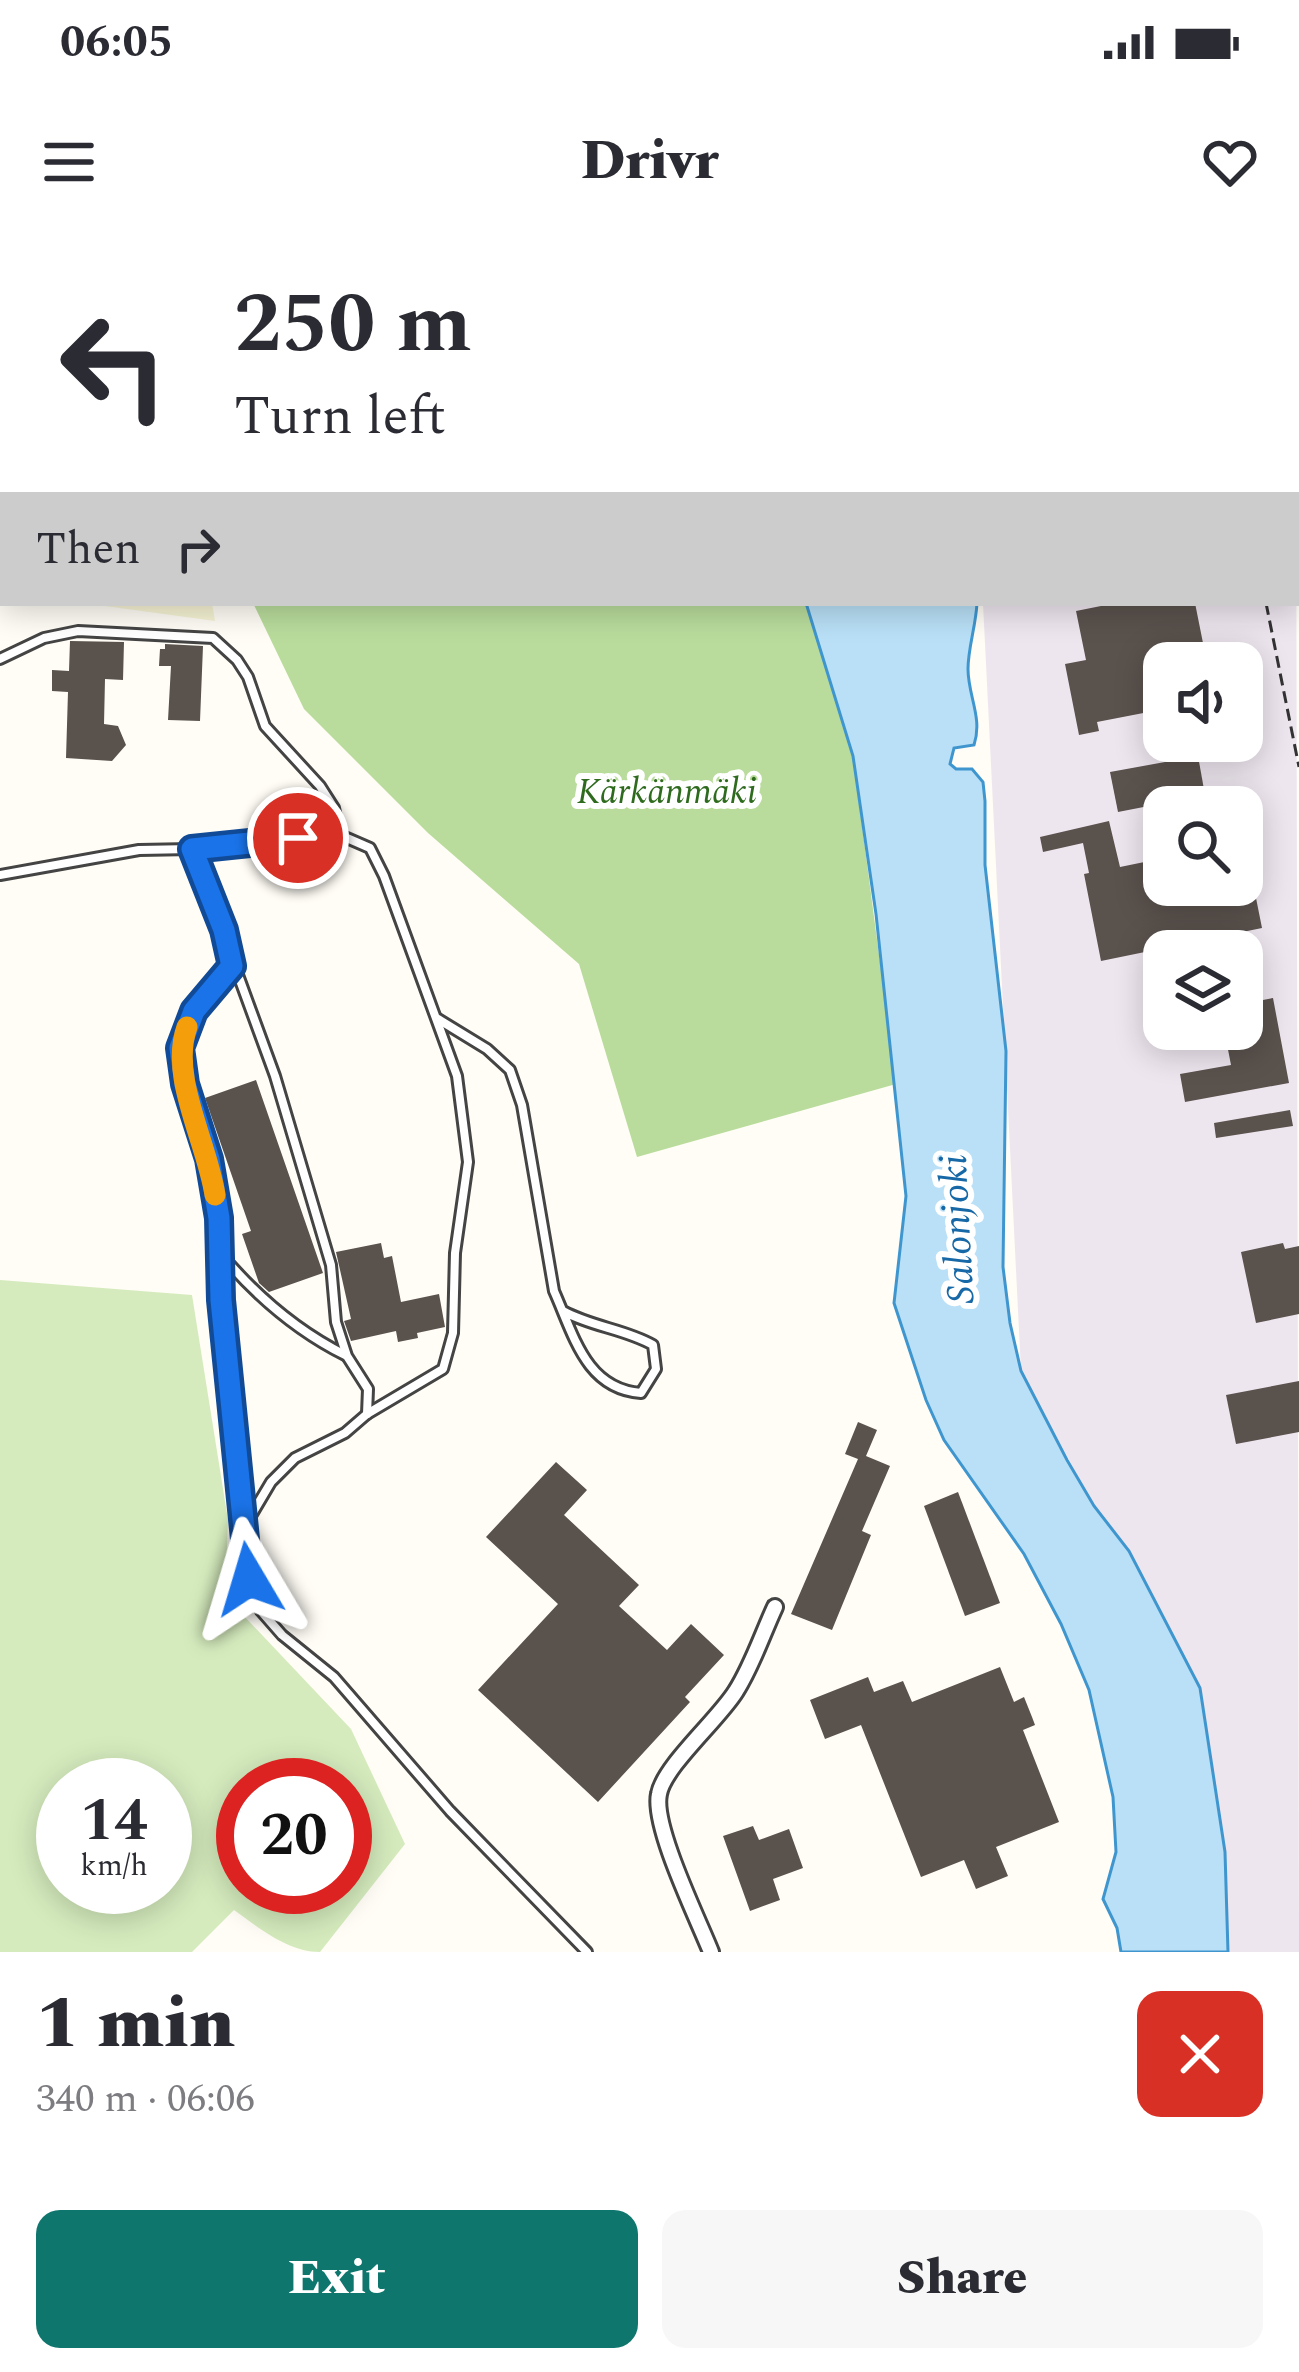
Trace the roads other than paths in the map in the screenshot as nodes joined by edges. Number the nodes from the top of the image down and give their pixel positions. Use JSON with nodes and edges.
{"nodes":[{"id":1,"x":0,"y":659,"type":"edge"},
{"id":2,"x":340,"y":835,"type":"junction"},
{"id":3,"x":192,"y":849,"type":"junction"},
{"id":4,"x":0,"y":874,"type":"edge"},
{"id":5,"x":232,"y":966,"type":"junction"},
{"id":6,"x":437,"y":1018,"type":"junction"},
{"id":7,"x":220,"y":1252,"type":"junction"},
{"id":8,"x":563,"y":1311,"type":"junction"},
{"id":9,"x":346,"y":1356,"type":"junction"},
{"id":10,"x":367,"y":1414,"type":"junction"},
{"id":11,"x":242,"y":1531,"type":"junction"},
{"id":12,"x":775,"y":1607,"type":"dead end"},
{"id":13,"x":587,"y":1952,"type":"edge"},
{"id":14,"x":711,"y":1952,"type":"edge"}],
"edges":[{"from":1,"to":2,"type":"lane"},
{"from":2,"to":3,"type":"lane"},
{"from":2,"to":6,"type":"lane"},
{"from":3,"to":4,"type":"lane"},
{"from":3,"to":5,"type":"lane"},
{"from":5,"to":7,"type":"lane"},
{"from":5,"to":9,"type":"lane"},
{"from":6,"to":8,"type":"lane"},
{"from":6,"to":10,"type":"lane"},
{"from":7,"to":9,"type":"lane"},
{"from":7,"to":11,"type":"lane"},
{"from":8,"to":8,"type":"lane"},
{"from":9,"to":10,"type":"lane"},
{"from":10,"to":11,"type":"lane"},
{"from":11,"to":13,"type":"lane"},
{"from":12,"to":14,"type":"street"}]}
